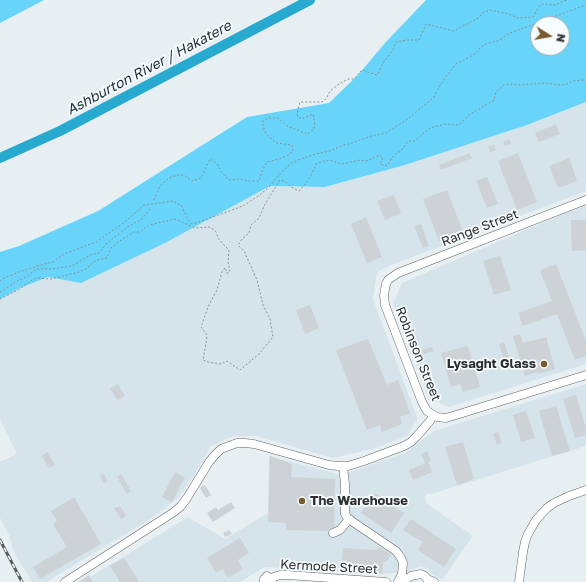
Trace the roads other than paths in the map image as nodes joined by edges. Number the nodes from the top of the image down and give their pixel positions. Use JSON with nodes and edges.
{"nodes":[{"id":1,"x":586,"y":200,"type":"edge"},
{"id":2,"x":386,"y":284,"type":"joint"},
{"id":3,"x":586,"y":375,"type":"edge"},
{"id":4,"x":433,"y":415,"type":"junction"},
{"id":5,"x":343,"y":466,"type":"junction"},
{"id":6,"x":586,"y":490,"type":"edge"},
{"id":7,"x":349,"y":519,"type":"junction"},
{"id":8,"x":333,"y":533,"type":"dead end"},
{"id":9,"x":272,"y":580,"type":"edge"},
{"id":10,"x":429,"y":581,"type":"edge"},
{"id":11,"x":65,"y":582,"type":"edge"},
{"id":12,"x":264,"y":582,"type":"edge"},
{"id":13,"x":386,"y":582,"type":"edge"},
{"id":14,"x":398,"y":582,"type":"edge"},
{"id":15,"x":402,"y":582,"type":"edge"},
{"id":16,"x":519,"y":582,"type":"edge"}],
"edges":[{"from":1,"to":2,"type":"street","name":"Range Street"},
{"from":2,"to":4,"type":"street","name":"Robinson Street"},
{"from":3,"to":4,"type":"street","name":"Robinson Street"},
{"from":4,"to":5,"type":"street"},
{"from":5,"to":7,"type":"street"},
{"from":5,"to":11,"type":"street"},
{"from":6,"to":16,"type":"street"},
{"from":7,"to":8,"type":"street"},
{"from":7,"to":14,"type":"street"},
{"from":9,"to":12,"type":"street","name":"Kermode Street"},
{"from":9,"to":13,"type":"street","name":"Kermode Street"},
{"from":10,"to":15,"type":"street"}]}
